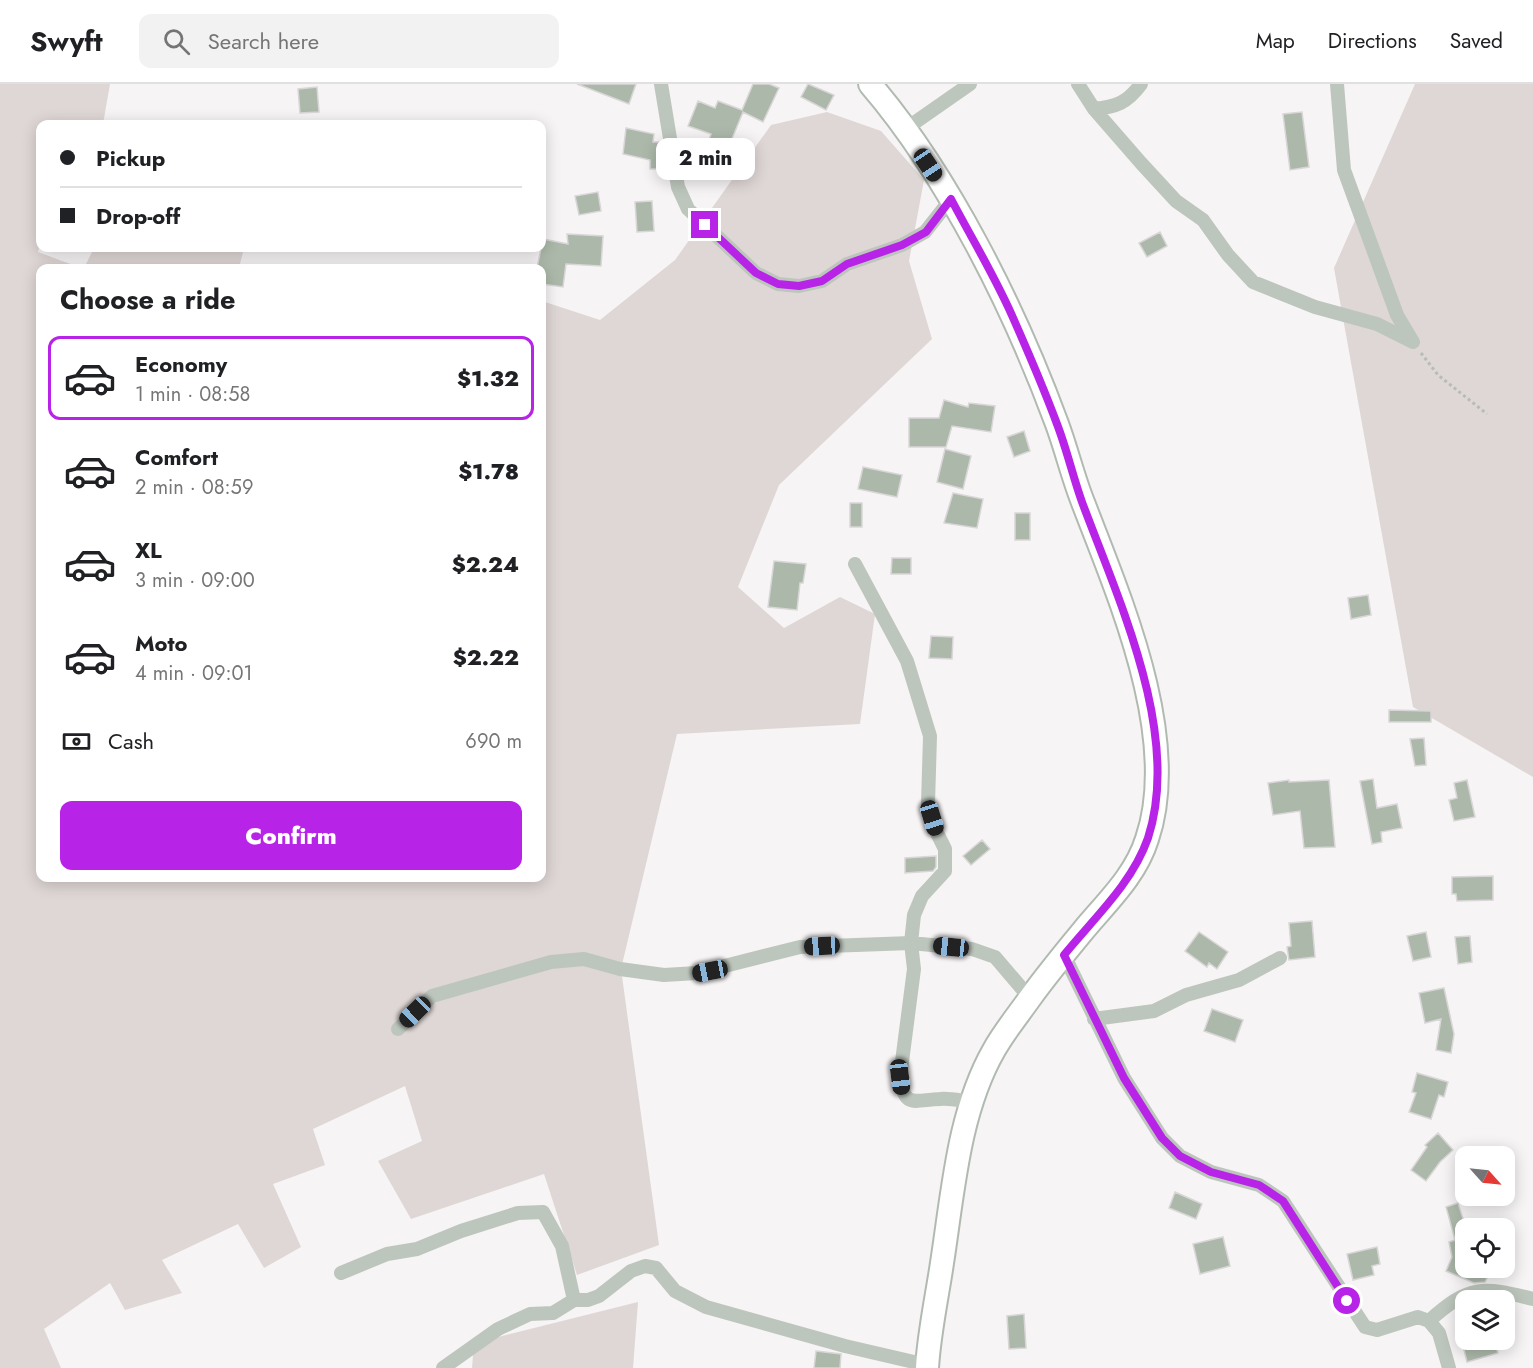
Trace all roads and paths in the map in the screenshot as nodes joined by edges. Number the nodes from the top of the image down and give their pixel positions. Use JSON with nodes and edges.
{"nodes":[{"id":1,"x":661,"y":84,"type":"edge"},
{"id":2,"x":870,"y":84,"type":"edge"},
{"id":3,"x":970,"y":84,"type":"edge"},
{"id":4,"x":1078,"y":84,"type":"edge"},
{"id":5,"x":1141,"y":84,"type":"edge"},
{"id":6,"x":1337,"y":84,"type":"edge"},
{"id":7,"x":1094,"y":110,"type":"junction"},
{"id":8,"x":904,"y":130,"type":"junction"},
{"id":9,"x":951,"y":199,"type":"junction"},
{"id":10,"x":1413,"y":342,"type":"junction"},
{"id":11,"x":1487,"y":414,"type":"dead end"},
{"id":12,"x":855,"y":564,"type":"dead end"},
{"id":13,"x":911,"y":943,"type":"junction"},
{"id":14,"x":1064,"y":955,"type":"junction"},
{"id":15,"x":1280,"y":957,"type":"dead end"},
{"id":16,"x":1030,"y":998,"type":"junction"},
{"id":17,"x":1094,"y":1019,"type":"junction"},
{"id":18,"x":398,"y":1029,"type":"dead end"},
{"id":19,"x":973,"y":1102,"type":"junction"},
{"id":20,"x":341,"y":1273,"type":"dead end"},
{"id":21,"x":574,"y":1299,"type":"junction"},
{"id":22,"x":1533,"y":1299,"type":"edge"},
{"id":23,"x":1429,"y":1321,"type":"junction"},
{"id":24,"x":927,"y":1366,"type":"edge"},
{"id":25,"x":443,"y":1368,"type":"edge"},
{"id":26,"x":1449,"y":1368,"type":"edge"}],
"edges":[{"from":1,"to":9,"type":"street"},
{"from":2,"to":8,"type":"main road"},
{"from":3,"to":8,"type":"street"},
{"from":4,"to":7,"type":"street"},
{"from":5,"to":7,"type":"street"},
{"from":6,"to":10,"type":"street"},
{"from":7,"to":10,"type":"street"},
{"from":8,"to":9,"type":"main road"},
{"from":9,"to":14,"type":"main road"},
{"from":10,"to":11,"type":"path"},
{"from":12,"to":13,"type":"street"},
{"from":13,"to":16,"type":"street"},
{"from":13,"to":18,"type":"street"},
{"from":13,"to":19,"type":"street"},
{"from":14,"to":16,"type":"main road"},
{"from":14,"to":17,"type":"street"},
{"from":15,"to":17,"type":"street"},
{"from":16,"to":19,"type":"main road"},
{"from":17,"to":23,"type":"street"},
{"from":19,"to":24,"type":"main road"},
{"from":20,"to":21,"type":"street"},
{"from":21,"to":24,"type":"street"},
{"from":21,"to":25,"type":"street"},
{"from":22,"to":23,"type":"street"},
{"from":23,"to":26,"type":"street"}]}
